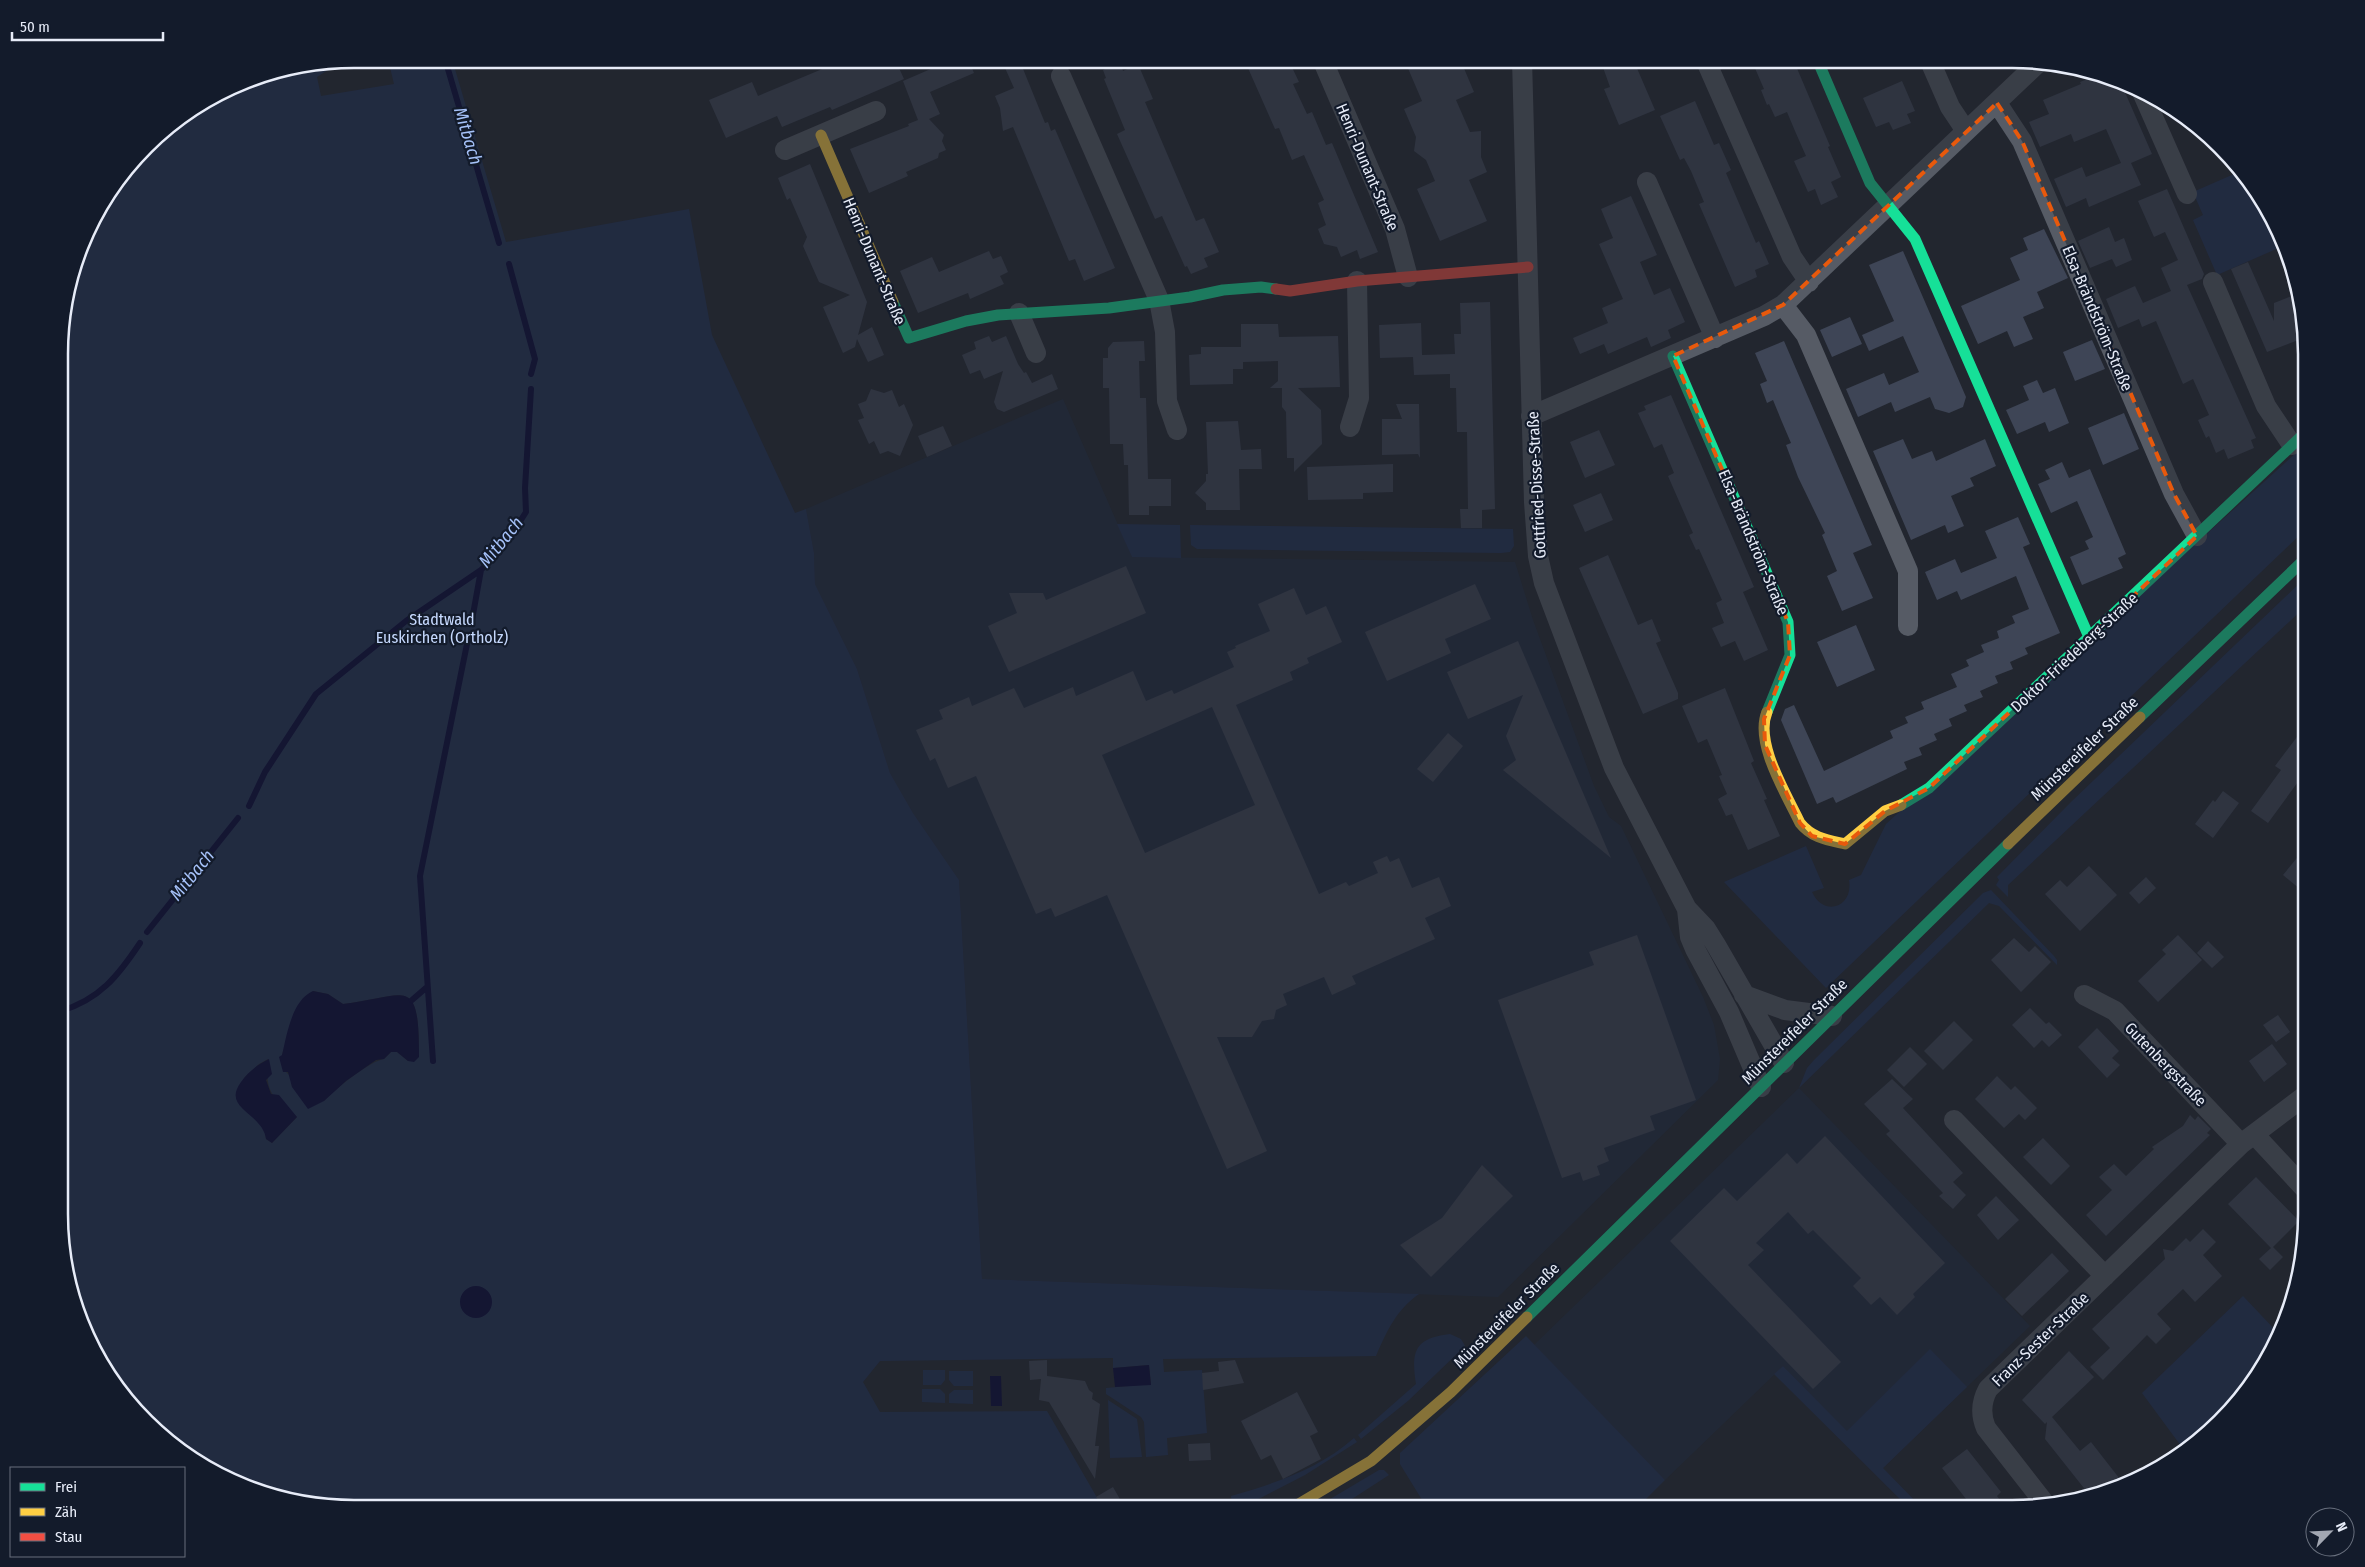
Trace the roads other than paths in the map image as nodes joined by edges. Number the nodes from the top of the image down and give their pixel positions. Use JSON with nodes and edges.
{"nodes":[{"id":1,"x":1326,"y":68,"type":"edge"},
{"id":2,"x":1522,"y":68,"type":"edge"},
{"id":3,"x":1709,"y":68,"type":"edge"},
{"id":4,"x":1821,"y":68,"type":"edge"},
{"id":5,"x":1932,"y":68,"type":"edge"},
{"id":6,"x":2032,"y":68,"type":"edge"},
{"id":7,"x":1061,"y":76,"type":"dead end"},
{"id":8,"x":1997,"y":102,"type":"junction"},
{"id":9,"x":2146,"y":102,"type":"edge"},
{"id":10,"x":876,"y":111,"type":"dead end"},
{"id":11,"x":1966,"y":132,"type":"junction"},
{"id":12,"x":821,"y":135,"type":"junction"},
{"id":13,"x":785,"y":150,"type":"dead end"},
{"id":14,"x":1647,"y":182,"type":"dead end"},
{"id":15,"x":2187,"y":194,"type":"dead end"},
{"id":16,"x":1889,"y":206,"type":"junction"},
{"id":17,"x":1528,"y":267,"type":"junction"},
{"id":18,"x":1408,"y":277,"type":"junction"},
{"id":19,"x":1357,"y":281,"type":"junction"},
{"id":20,"x":1809,"y":282,"type":"junction"},
{"id":21,"x":2213,"y":282,"type":"dead end"},
{"id":22,"x":1159,"y":300,"type":"junction"},
{"id":23,"x":1783,"y":305,"type":"junction"},
{"id":24,"x":1019,"y":313,"type":"junction"},
{"id":25,"x":1715,"y":338,"type":"junction"},
{"id":26,"x":1036,"y":353,"type":"dead end"},
{"id":27,"x":1673,"y":356,"type":"junction"},
{"id":28,"x":1531,"y":416,"type":"junction"},
{"id":29,"x":1350,"y":426,"type":"dead end"},
{"id":30,"x":1177,"y":430,"type":"dead end"},
{"id":31,"x":2298,"y":438,"type":"edge"},
{"id":32,"x":2298,"y":440,"type":"edge"},
{"id":33,"x":2197,"y":536,"type":"junction"},
{"id":34,"x":2298,"y":566,"type":"edge"},
{"id":35,"x":1908,"y":626,"type":"dead end"},
{"id":36,"x":2089,"y":637,"type":"junction"},
{"id":37,"x":1845,"y":844,"type":"joint"},
{"id":38,"x":1687,"y":910,"type":"junction"},
{"id":39,"x":1744,"y":995,"type":"junction"},
{"id":40,"x":2084,"y":995,"type":"dead end"},
{"id":41,"x":1832,"y":1016,"type":"junction"},
{"id":42,"x":1784,"y":1063,"type":"junction"},
{"id":43,"x":1762,"y":1086,"type":"junction"},
{"id":44,"x":2298,"y":1101,"type":"edge"},
{"id":45,"x":1954,"y":1120,"type":"dead end"},
{"id":46,"x":2247,"y":1139,"type":"junction"},
{"id":47,"x":2298,"y":1183,"type":"edge"},
{"id":48,"x":2105,"y":1276,"type":"junction"},
{"id":49,"x":2040,"y":1498,"type":"edge"},
{"id":50,"x":1305,"y":1500,"type":"edge"}],
"edges":[{"from":1,"to":18,"type":"street","name":"Henri-Dunant-Straße"},
{"from":2,"to":17,"type":"street","name":"Gottfried-Disse-Straße"},
{"from":3,"to":20,"type":"street"},
{"from":4,"to":16,"type":"street"},
{"from":5,"to":11,"type":"street"},
{"from":6,"to":8,"type":"street"},
{"from":7,"to":22,"type":"street"},
{"from":8,"to":11,"type":"street"},
{"from":8,"to":33,"type":"street","name":"Elsa-Brändström-Straße"},
{"from":9,"to":15,"type":"street"},
{"from":10,"to":12,"type":"street"},
{"from":11,"to":16,"type":"street"},
{"from":12,"to":13,"type":"street"},
{"from":12,"to":24,"type":"street","name":"Henri-Dunant-Straße"},
{"from":14,"to":25,"type":"street"},
{"from":16,"to":20,"type":"street"},
{"from":16,"to":36,"type":"street"},
{"from":17,"to":18,"type":"street","name":"Henri-Dunant-Straße"},
{"from":17,"to":28,"type":"street","name":"Gottfried-Disse-Straße"},
{"from":18,"to":19,"type":"street","name":"Henri-Dunant-Straße"},
{"from":19,"to":22,"type":"street","name":"Henri-Dunant-Straße"},
{"from":19,"to":29,"type":"street"},
{"from":20,"to":23,"type":"street"},
{"from":21,"to":31,"type":"street","name":"Doktor-Friedeberg-Straße"},
{"from":22,"to":24,"type":"street","name":"Henri-Dunant-Straße"},
{"from":22,"to":30,"type":"street"},
{"from":23,"to":25,"type":"street"},
{"from":23,"to":35,"type":"street"},
{"from":24,"to":26,"type":"street"},
{"from":25,"to":27,"type":"street"},
{"from":27,"to":28,"type":"street"},
{"from":27,"to":37,"type":"street","name":"Elsa-Brändström-Straße"},
{"from":28,"to":38,"type":"street","name":"Gottfried-Disse-Straße"},
{"from":32,"to":33,"type":"street","name":"Doktor-Friedeberg-Straße"},
{"from":33,"to":36,"type":"street","name":"Doktor-Friedeberg-Straße"},
{"from":34,"to":41,"type":"street","name":"Münstereifeler Straße"},
{"from":36,"to":37,"type":"street","name":"Doktor-Friedeberg-Straße"},
{"from":38,"to":39,"type":"street","name":"Gottfried-Disse-Straße"},
{"from":38,"to":43,"type":"street","name":"Gottfried-Disse-Straße"},
{"from":39,"to":41,"type":"street"},
{"from":39,"to":42,"type":"street","name":"Gottfried-Disse-Straße"},
{"from":40,"to":46,"type":"street","name":"Gutenbergstraße"},
{"from":41,"to":42,"type":"street","name":"Münstereifeler Straße"},
{"from":42,"to":43,"type":"street","name":"Münstereifeler Straße"},
{"from":43,"to":50,"type":"street","name":"Münstereifeler Straße"},
{"from":44,"to":46,"type":"street","name":"Franz-Sester-Straße"},
{"from":45,"to":48,"type":"street"},
{"from":46,"to":47,"type":"street","name":"Gutenbergstraße"},
{"from":46,"to":48,"type":"street","name":"Franz-Sester-Straße"},
{"from":48,"to":49,"type":"street","name":"Franz-Sester-Straße"}]}
